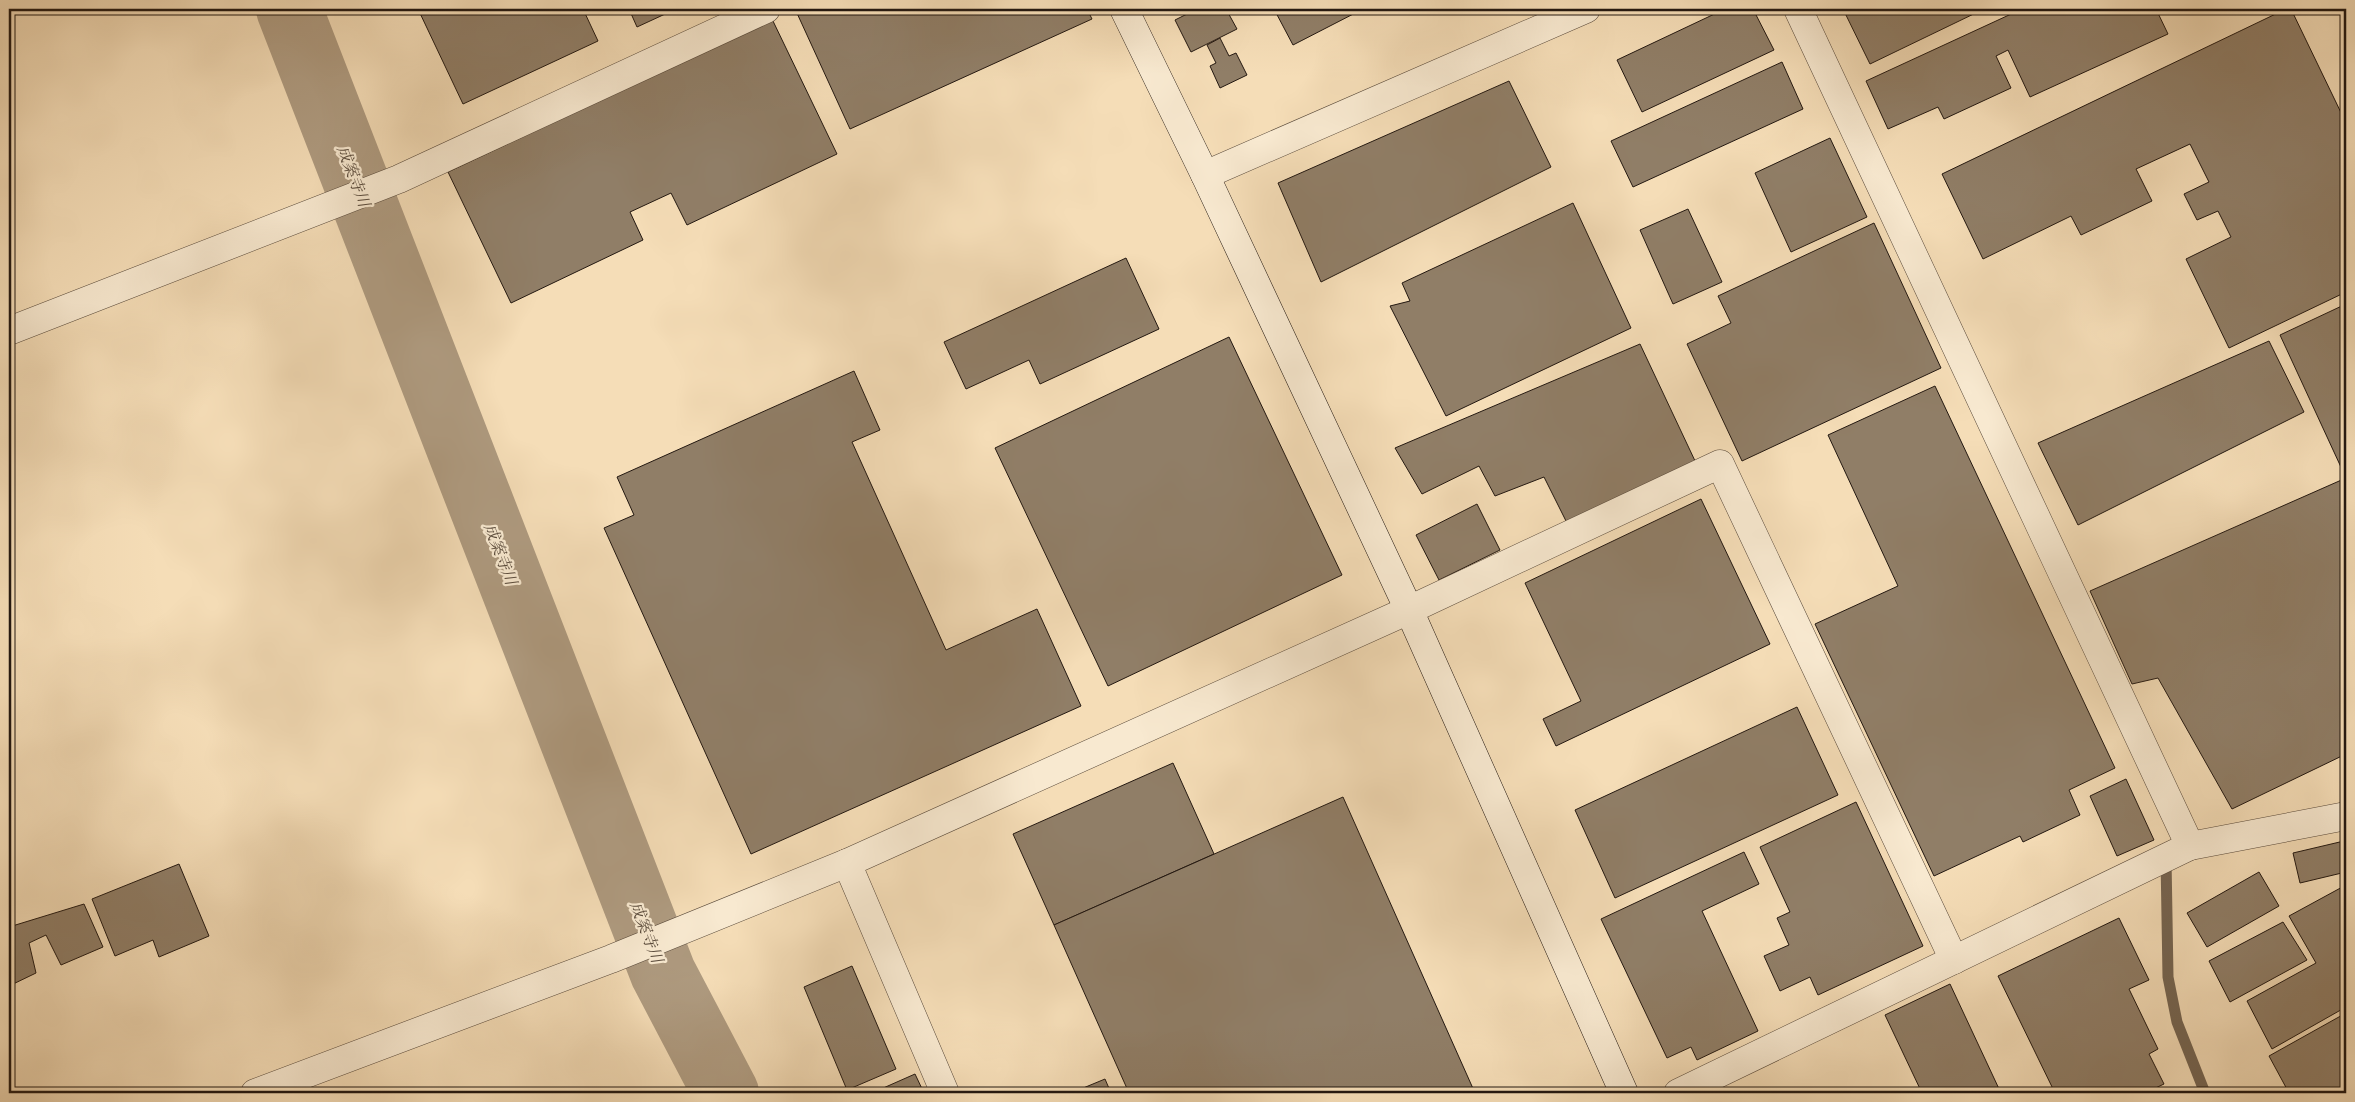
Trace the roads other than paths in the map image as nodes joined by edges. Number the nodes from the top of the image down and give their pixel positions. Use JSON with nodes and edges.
{"nodes":[{"id":1,"x":766,"y":9,"type":"edge"},
{"id":2,"x":1124,"y":9,"type":"edge"},
{"id":3,"x":1586,"y":9,"type":"edge"},
{"id":4,"x":1798,"y":9,"type":"edge"},
{"id":5,"x":1205,"y":175,"type":"junction"},
{"id":6,"x":9,"y":331,"type":"edge"},
{"id":7,"x":1409,"y":610,"type":"junction"},
{"id":8,"x":2346,"y":816,"type":"edge"},
{"id":9,"x":2190,"y":846,"type":"junction"},
{"id":10,"x":847,"y":863,"type":"junction"},
{"id":11,"x":1954,"y":960,"type":"junction"},
{"id":12,"x":255,"y":1093,"type":"edge"},
{"id":13,"x":945,"y":1093,"type":"edge"},
{"id":14,"x":1624,"y":1093,"type":"edge"},
{"id":15,"x":1678,"y":1093,"type":"edge"}],
"edges":[{"from":1,"to":6,"type":"street"},
{"from":2,"to":5,"type":"street"},
{"from":3,"to":5,"type":"street"},
{"from":4,"to":9,"type":"street"},
{"from":5,"to":7,"type":"street"},
{"from":7,"to":10,"type":"street"},
{"from":7,"to":11,"type":"street"},
{"from":7,"to":14,"type":"street"},
{"from":8,"to":9,"type":"street"},
{"from":9,"to":11,"type":"street"},
{"from":10,"to":12,"type":"street"},
{"from":10,"to":13,"type":"street"},
{"from":11,"to":15,"type":"street"}]}
